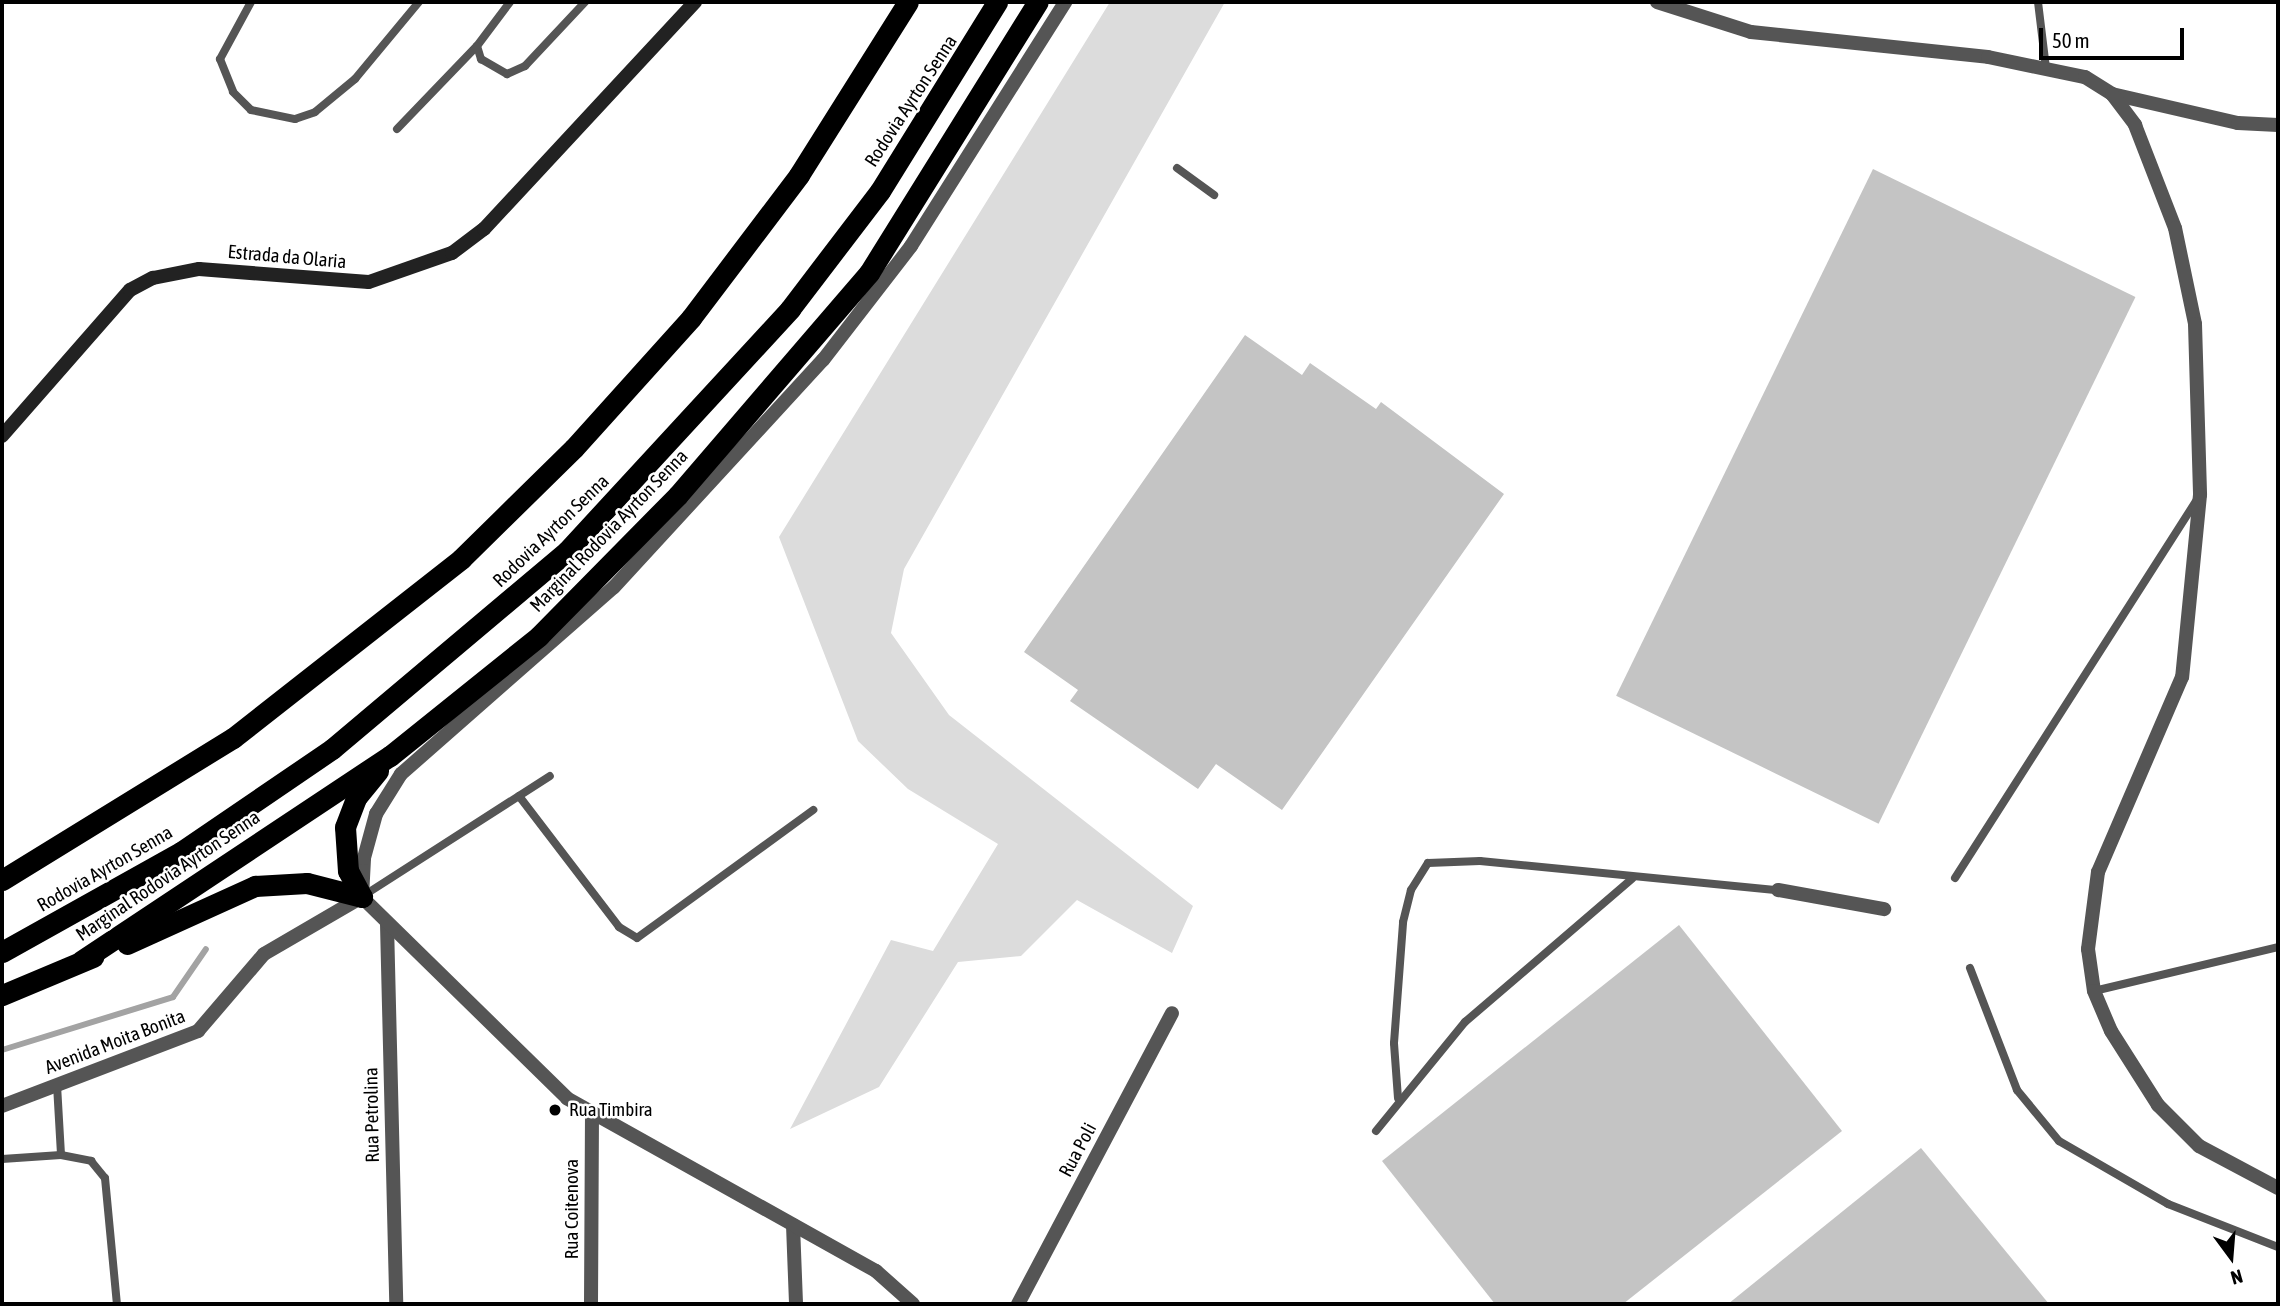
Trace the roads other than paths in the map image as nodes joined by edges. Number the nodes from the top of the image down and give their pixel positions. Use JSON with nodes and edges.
{"nodes":[{"id":1,"x":251,"y":2,"type":"edge"},
{"id":2,"x":419,"y":2,"type":"edge"},
{"id":3,"x":510,"y":2,"type":"edge"},
{"id":4,"x":586,"y":2,"type":"edge"},
{"id":5,"x":695,"y":2,"type":"edge"},
{"id":6,"x":908,"y":2,"type":"edge"},
{"id":7,"x":998,"y":2,"type":"edge"},
{"id":8,"x":1038,"y":2,"type":"edge"},
{"id":9,"x":1065,"y":2,"type":"edge"},
{"id":10,"x":1657,"y":2,"type":"edge"},
{"id":11,"x":2038,"y":2,"type":"edge"},
{"id":12,"x":477,"y":46,"type":"junction"},
{"id":13,"x":2046,"y":68,"type":"junction"},
{"id":14,"x":2112,"y":94,"type":"junction"},
{"id":15,"x":2278,"y":125,"type":"edge"},
{"id":16,"x":397,"y":130,"type":"dead end"},
{"id":17,"x":1177,"y":168,"type":"dead end"},
{"id":18,"x":1213,"y":195,"type":"dead end"},
{"id":19,"x":2,"y":436,"type":"edge"},
{"id":20,"x":2200,"y":495,"type":"junction"},
{"id":21,"x":390,"y":756,"type":"junction"},
{"id":22,"x":550,"y":776,"type":"dead end"},
{"id":23,"x":519,"y":796,"type":"junction"},
{"id":24,"x":813,"y":810,"type":"dead end"},
{"id":25,"x":1632,"y":878,"type":"junction"},
{"id":26,"x":1955,"y":878,"type":"dead end"},
{"id":27,"x":2,"y":880,"type":"edge"},
{"id":28,"x":1778,"y":890,"type":"joint"},
{"id":29,"x":362,"y":897,"type":"junction"},
{"id":30,"x":1884,"y":909,"type":"dead end"},
{"id":31,"x":387,"y":924,"type":"junction"},
{"id":32,"x":2278,"y":947,"type":"edge"},
{"id":33,"x":2,"y":952,"type":"edge"},
{"id":34,"x":81,"y":961,"type":"junction"},
{"id":35,"x":1970,"y":968,"type":"dead end"},
{"id":36,"x":2094,"y":991,"type":"junction"},
{"id":37,"x":2,"y":995,"type":"edge"},
{"id":38,"x":1172,"y":1013,"type":"dead end"},
{"id":39,"x":57,"y":1085,"type":"junction"},
{"id":40,"x":1398,"y":1098,"type":"junction"},
{"id":41,"x":2,"y":1106,"type":"edge"},
{"id":42,"x":592,"y":1114,"type":"junction"},
{"id":43,"x":1376,"y":1131,"type":"dead end"},
{"id":44,"x":61,"y":1155,"type":"junction"},
{"id":45,"x":2,"y":1160,"type":"edge"},
{"id":46,"x":2278,"y":1188,"type":"edge"},
{"id":47,"x":793,"y":1226,"type":"junction"},
{"id":48,"x":2278,"y":1247,"type":"edge"},
{"id":49,"x":117,"y":1304,"type":"edge"},
{"id":50,"x":396,"y":1304,"type":"edge"},
{"id":51,"x":591,"y":1304,"type":"edge"},
{"id":52,"x":796,"y":1304,"type":"edge"},
{"id":53,"x":913,"y":1304,"type":"edge"},
{"id":54,"x":1018,"y":1304,"type":"edge"}],
"edges":[{"from":1,"to":2,"type":"lane"},
{"from":3,"to":12,"type":"lane"},
{"from":4,"to":12,"type":"lane"},
{"from":5,"to":19,"type":"main road","name":"Estrada da Olaria"},
{"from":6,"to":27,"type":"highway"},
{"from":7,"to":33,"type":"highway","name":"Rodovia Ayrton Senna"},
{"from":8,"to":21,"type":"highway","name":"Marginal Rodovia Ayrton Senna"},
{"from":9,"to":29,"type":"street","name":"Marginal Rodovia Ayrton Senna"},
{"from":10,"to":13,"type":"street"},
{"from":11,"to":13,"type":"lane"},
{"from":12,"to":16,"type":"lane"},
{"from":13,"to":14,"type":"street"},
{"from":14,"to":15,"type":"street"},
{"from":14,"to":20,"type":"street"},
{"from":17,"to":18,"type":"lane"},
{"from":20,"to":26,"type":"lane"},
{"from":20,"to":36,"type":"street"},
{"from":21,"to":29,"type":"highway"},
{"from":21,"to":34,"type":"highway","name":"Marginal Rodovia Ayrton Senna"},
{"from":22,"to":23,"type":"lane"},
{"from":23,"to":24,"type":"lane"},
{"from":23,"to":29,"type":"lane"},
{"from":25,"to":28,"type":"lane"},
{"from":25,"to":40,"type":"lane"},
{"from":25,"to":40,"type":"lane"},
{"from":28,"to":30,"type":"street"},
{"from":29,"to":31,"type":"street"},
{"from":29,"to":34,"type":"highway"},
{"from":29,"to":39,"type":"street","name":"Avenida Moita Bonita"},
{"from":31,"to":42,"type":"street"},
{"from":31,"to":50,"type":"street","name":"Rua Petrolina"},
{"from":32,"to":36,"type":"lane"},
{"from":34,"to":37,"type":"highway"},
{"from":35,"to":48,"type":"lane"},
{"from":36,"to":46,"type":"street"},
{"from":38,"to":54,"type":"street","name":"Rua Poli"},
{"from":39,"to":41,"type":"street","name":"Avenida Moita Bonita"},
{"from":39,"to":44,"type":"lane"},
{"from":40,"to":43,"type":"lane"},
{"from":42,"to":47,"type":"street"},
{"from":42,"to":51,"type":"street","name":"Rua Coitenova"},
{"from":44,"to":45,"type":"lane"},
{"from":44,"to":49,"type":"lane"},
{"from":47,"to":52,"type":"street"},
{"from":47,"to":53,"type":"street"}]}
